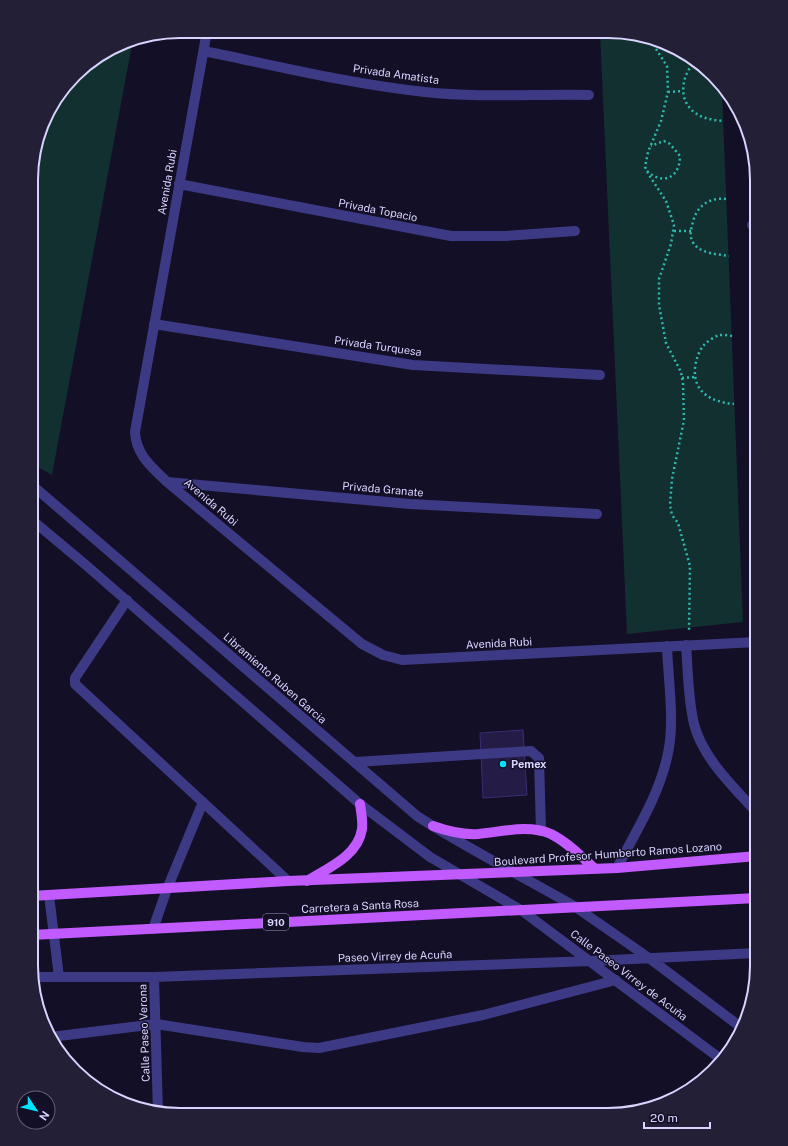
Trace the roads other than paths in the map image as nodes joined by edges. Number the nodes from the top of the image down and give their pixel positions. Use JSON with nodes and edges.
{"nodes":[{"id":1,"x":206,"y":38,"type":"edge"},
{"id":2,"x":204,"y":51,"type":"junction"},
{"id":3,"x":589,"y":95,"type":"dead end"},
{"id":4,"x":179,"y":184,"type":"junction"},
{"id":5,"x":575,"y":231,"type":"dead end"},
{"id":6,"x":154,"y":324,"type":"junction"},
{"id":7,"x":600,"y":375,"type":"dead end"},
{"id":8,"x":167,"y":482,"type":"junction"},
{"id":9,"x":38,"y":490,"type":"edge"},
{"id":10,"x":597,"y":514,"type":"dead end"},
{"id":11,"x":38,"y":525,"type":"edge"},
{"id":12,"x":127,"y":600,"type":"junction"},
{"id":13,"x":750,"y":642,"type":"edge"},
{"id":14,"x":687,"y":645,"type":"junction"},
{"id":15,"x":667,"y":646,"type":"junction"},
{"id":16,"x":355,"y":762,"type":"junction"},
{"id":17,"x":204,"y":802,"type":"junction"},
{"id":18,"x":360,"y":804,"type":"junction"},
{"id":19,"x":750,"y":805,"type":"edge"},
{"id":20,"x":433,"y":826,"type":"junction"},
{"id":21,"x":541,"y":831,"type":"junction"},
{"id":22,"x":750,"y":857,"type":"edge"},
{"id":23,"x":594,"y":868,"type":"junction"},
{"id":24,"x":618,"y":868,"type":"junction"},
{"id":25,"x":515,"y":872,"type":"junction"},
{"id":26,"x":461,"y":876,"type":"junction"},
{"id":27,"x":288,"y":881,"type":"junction"},
{"id":28,"x":307,"y":881,"type":"junction"},
{"id":29,"x":167,"y":889,"type":"junction"},
{"id":30,"x":49,"y":895,"type":"junction"},
{"id":31,"x":38,"y":896,"type":"edge"},
{"id":32,"x":750,"y":898,"type":"edge"},
{"id":33,"x":574,"y":906,"type":"junction"},
{"id":34,"x":521,"y":910,"type":"junction"},
{"id":35,"x":153,"y":929,"type":"junction"},
{"id":36,"x":38,"y":934,"type":"edge"},
{"id":37,"x":54,"y":934,"type":"junction"},
{"id":38,"x":750,"y":953,"type":"edge"},
{"id":39,"x":649,"y":958,"type":"junction"},
{"id":40,"x":591,"y":961,"type":"junction"},
{"id":41,"x":59,"y":976,"type":"junction"},
{"id":42,"x":38,"y":977,"type":"edge"},
{"id":43,"x":154,"y":977,"type":"junction"},
{"id":44,"x":616,"y":980,"type":"junction"},
{"id":45,"x":156,"y":1024,"type":"junction"},
{"id":46,"x":737,"y":1024,"type":"edge"},
{"id":47,"x":57,"y":1036,"type":"edge"},
{"id":48,"x":717,"y":1056,"type":"edge"},
{"id":49,"x":158,"y":1106,"type":"edge"}],
"edges":[{"from":1,"to":2,"type":"street","name":"Avenida Rubi"},
{"from":2,"to":3,"type":"street","name":"Privada Amatista"},
{"from":2,"to":4,"type":"street","name":"Avenida Rubi"},
{"from":4,"to":5,"type":"street","name":"Privada Topacio"},
{"from":4,"to":6,"type":"street","name":"Avenida Rubi"},
{"from":6,"to":7,"type":"street","name":"Privada Turquesa"},
{"from":6,"to":8,"type":"street","name":"Avenida Rubi"},
{"from":8,"to":10,"type":"street","name":"Privada Granate"},
{"from":8,"to":15,"type":"street","name":"Avenida Rubi"},
{"from":9,"to":16,"type":"street","name":"Libramiento Ruben Garcia"},
{"from":11,"to":12,"type":"street"},
{"from":12,"to":17,"type":"street"},
{"from":12,"to":18,"type":"street"},
{"from":13,"to":14,"type":"street","name":"Avenida Rubi"},
{"from":14,"to":15,"type":"street","name":"Avenida Rubi"},
{"from":14,"to":19,"type":"street"},
{"from":15,"to":24,"type":"street"},
{"from":16,"to":20,"type":"street","name":"Libramiento Ruben Garcia"},
{"from":16,"to":21,"type":"street"},
{"from":17,"to":27,"type":"street"},
{"from":17,"to":29,"type":"street"},
{"from":18,"to":26,"type":"street"},
{"from":18,"to":28,"type":"main road"},
{"from":20,"to":21,"type":"main road"},
{"from":20,"to":25,"type":"street","name":"Libramiento Ruben Garcia"},
{"from":21,"to":23,"type":"main road"},
{"from":22,"to":24,"type":"main road","name":"Boulevard Profesor Humberto Ramos Lozano"},
{"from":23,"to":24,"type":"main road","name":"Boulevard Profesor Humberto Ramos Lozano"},
{"from":23,"to":25,"type":"main road","name":"Boulevard Profesor Humberto Ramos Lozano"},
{"from":25,"to":26,"type":"main road","name":"Boulevard Profesor Humberto Ramos Lozano"},
{"from":25,"to":33,"type":"street","name":"Calle Paseo Virrey de Acuña"},
{"from":26,"to":28,"type":"main road"},
{"from":26,"to":34,"type":"street","name":"Calle Paseo Virrey de Acuña"},
{"from":27,"to":28,"type":"main road"},
{"from":27,"to":29,"type":"main road"},
{"from":29,"to":30,"type":"main road"},
{"from":29,"to":35,"type":"street"},
{"from":30,"to":31,"type":"main road"},
{"from":30,"to":37,"type":"street"},
{"from":32,"to":33,"type":"main road"},
{"from":33,"to":34,"type":"main road"},
{"from":33,"to":39,"type":"street","name":"Calle Paseo Virrey de Acuña"},
{"from":34,"to":35,"type":"main road","name":"Carretera a Santa Rosa","number":"910"},
{"from":34,"to":40,"type":"street","name":"Calle Paseo Virrey de Acuña"},
{"from":35,"to":37,"type":"main road","name":"Carretera a Santa Rosa","number":"910"},
{"from":36,"to":37,"type":"main road","name":"Carretera a Santa Rosa","number":"910"},
{"from":37,"to":41,"type":"street"},
{"from":38,"to":39,"type":"street","name":"Paseo Virrey de Acuña"},
{"from":39,"to":40,"type":"street","name":"Paseo Virrey de Acuña"},
{"from":39,"to":46,"type":"street","name":"Calle Paseo Virrey de Acuña"},
{"from":40,"to":43,"type":"street","name":"Paseo Virrey de Acuña"},
{"from":40,"to":44,"type":"street","name":"Calle Paseo Virrey de Acuña"},
{"from":41,"to":42,"type":"street","name":"Paseo Virrey de Acuña"},
{"from":41,"to":43,"type":"street","name":"Paseo Virrey de Acuña"},
{"from":43,"to":45,"type":"street","name":"Calle Paseo Verona"},
{"from":44,"to":45,"type":"street"},
{"from":44,"to":48,"type":"street","name":"Calle Paseo Virrey de Acuña"},
{"from":45,"to":47,"type":"street"},
{"from":45,"to":49,"type":"street","name":"Calle Paseo Verona"}]}
